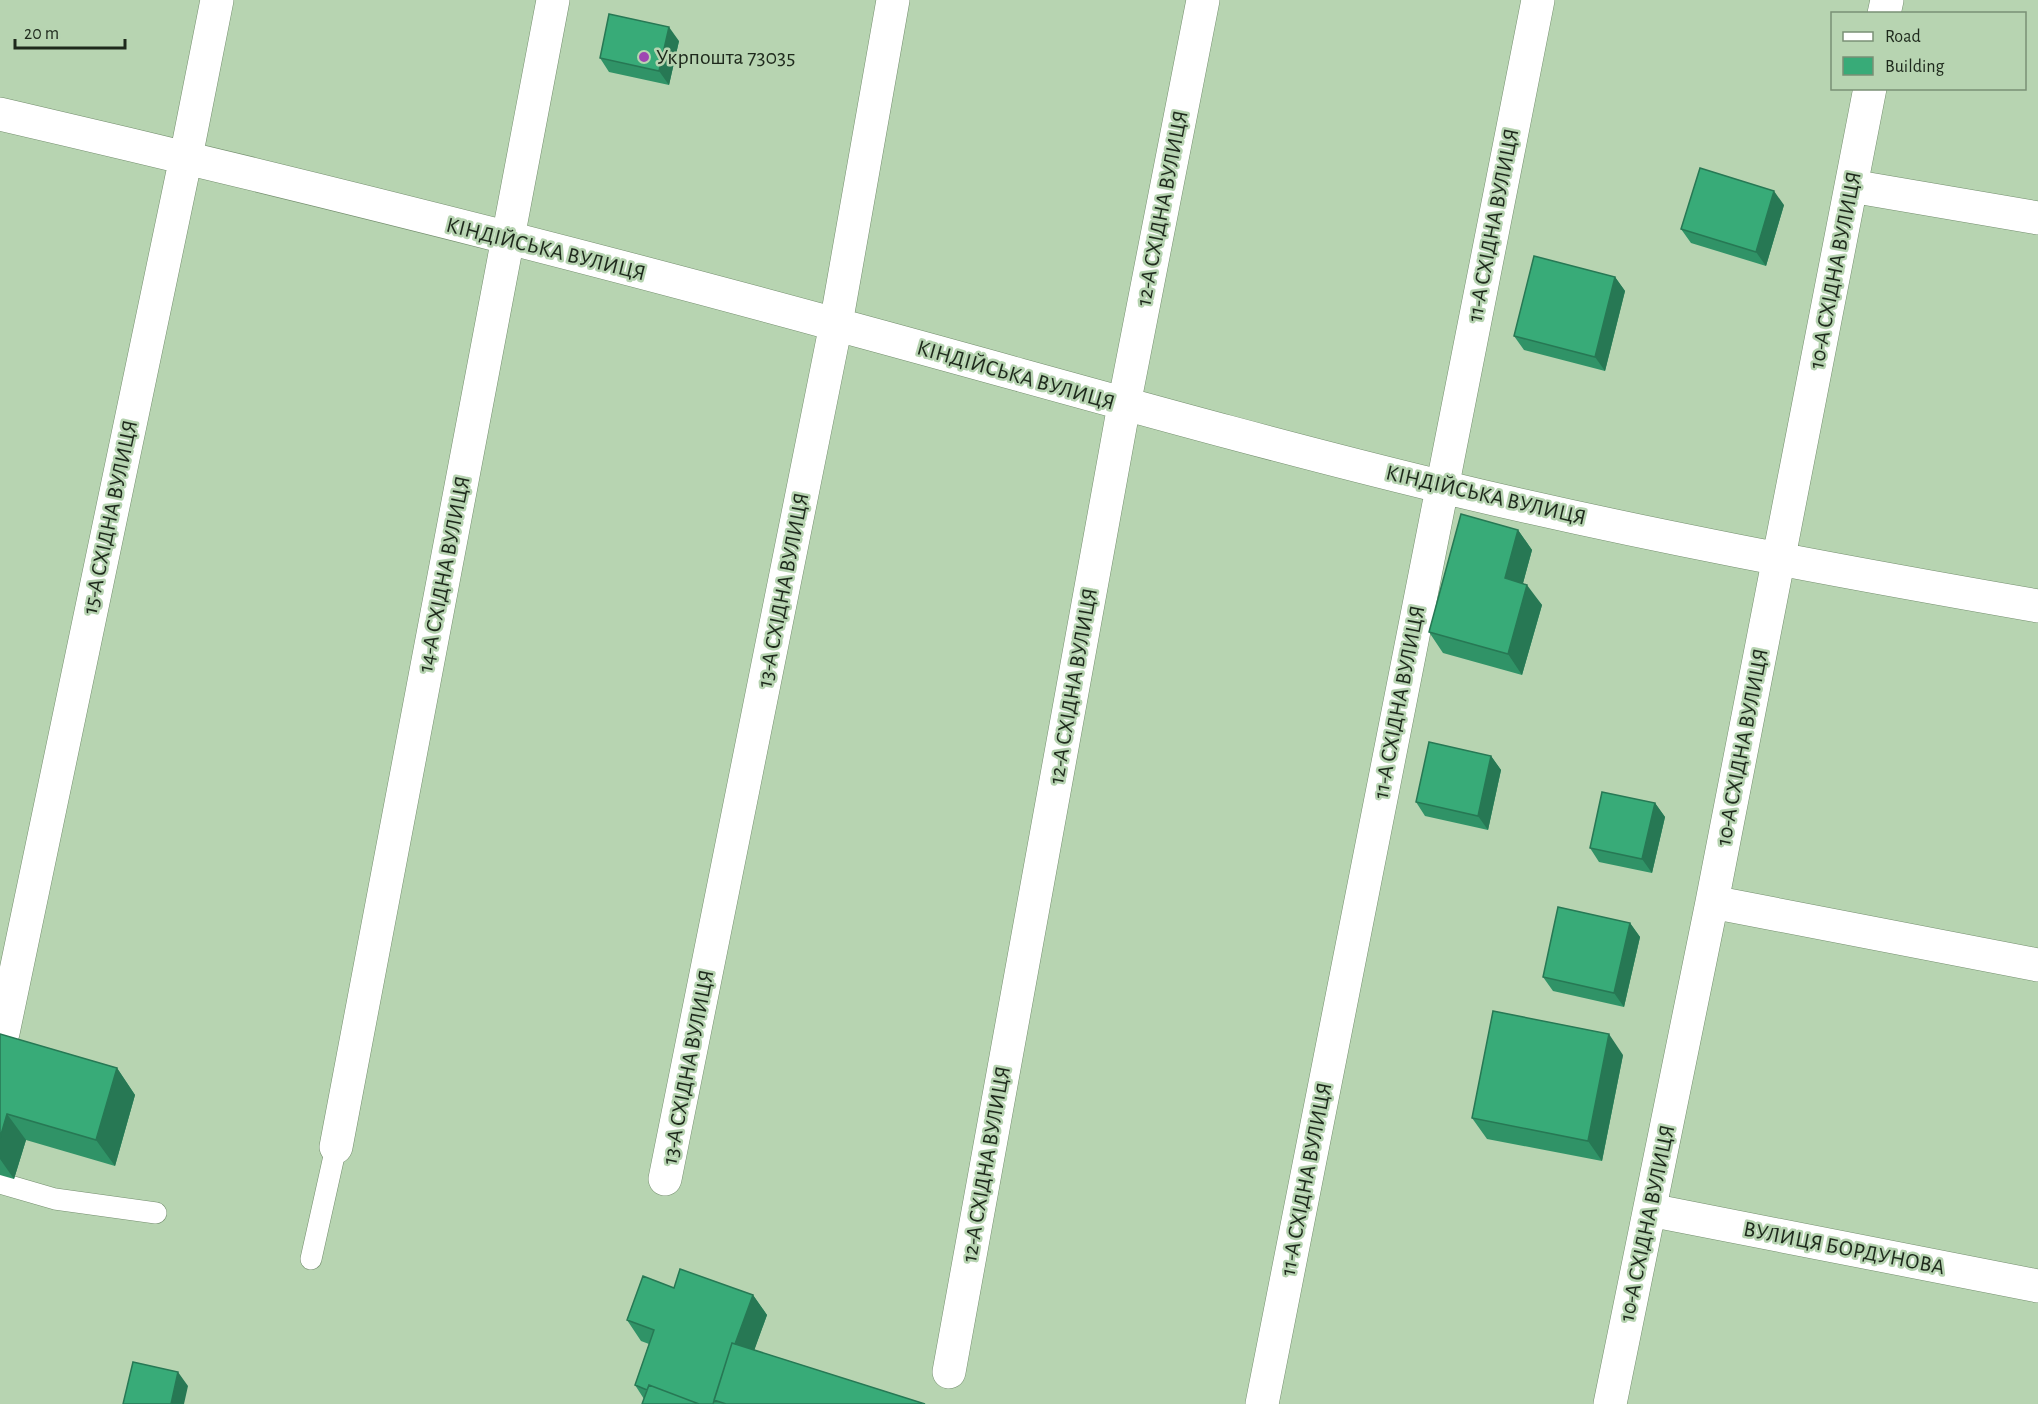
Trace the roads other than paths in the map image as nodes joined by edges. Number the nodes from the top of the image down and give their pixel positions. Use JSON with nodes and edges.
{"nodes":[{"id":1,"x":217,"y":0,"type":"edge"},
{"id":2,"x":553,"y":0,"type":"edge"},
{"id":3,"x":893,"y":0,"type":"edge"},
{"id":4,"x":1203,"y":0,"type":"edge"},
{"id":5,"x":1538,"y":0,"type":"edge"},
{"id":6,"x":1870,"y":90,"type":"edge"},
{"id":7,"x":0,"y":114,"type":"edge"},
{"id":8,"x":186,"y":157,"type":"junction"},
{"id":9,"x":1851,"y":186,"type":"junction"},
{"id":10,"x":2038,"y":218,"type":"edge"},
{"id":11,"x":507,"y":238,"type":"junction"},
{"id":12,"x":836,"y":324,"type":"junction"},
{"id":13,"x":1124,"y":405,"type":"junction"},
{"id":14,"x":1441,"y":486,"type":"junction"},
{"id":15,"x":1777,"y":561,"type":"junction"},
{"id":16,"x":2038,"y":606,"type":"edge"},
{"id":17,"x":1712,"y":902,"type":"junction"},
{"id":18,"x":2038,"y":965,"type":"edge"},
{"id":19,"x":3,"y":1033,"type":"edge"},
{"id":20,"x":336,"y":1148,"type":"joint"},
{"id":21,"x":666,"y":1179,"type":"dead end"},
{"id":22,"x":0,"y":1183,"type":"edge"},
{"id":23,"x":1650,"y":1210,"type":"junction"},
{"id":24,"x":156,"y":1213,"type":"dead end"},
{"id":25,"x":310,"y":1259,"type":"dead end"},
{"id":26,"x":2038,"y":1286,"type":"edge"},
{"id":27,"x":949,"y":1372,"type":"dead end"},
{"id":28,"x":1262,"y":1404,"type":"edge"},
{"id":29,"x":1610,"y":1404,"type":"edge"}],
"edges":[{"from":1,"to":8,"type":"street","name":"15-А СХІДНА ВУЛИЦЯ"},
{"from":2,"to":11,"type":"street","name":"14-А СХІДНА ВУЛИЦЯ"},
{"from":3,"to":12,"type":"street","name":"13-А СХІДНА ВУЛИЦЯ"},
{"from":4,"to":13,"type":"street","name":"12-А СХІДНА ВУЛИЦЯ"},
{"from":5,"to":14,"type":"street","name":"11-А СХІДНА ВУЛИЦЯ"},
{"from":6,"to":9,"type":"street","name":"10-А СХІДНА ВУЛИЦЯ"},
{"from":7,"to":8,"type":"street","name":"КІНДІЙСЬКА ВУЛИЦЯ"},
{"from":8,"to":11,"type":"street","name":"КІНДІЙСЬКА ВУЛИЦЯ"},
{"from":8,"to":19,"type":"street","name":"15-А СХІДНА ВУЛИЦЯ"},
{"from":9,"to":10,"type":"street"},
{"from":9,"to":15,"type":"street","name":"10-А СХІДНА ВУЛИЦЯ"},
{"from":11,"to":12,"type":"street","name":"КІНДІЙСЬКА ВУЛИЦЯ"},
{"from":11,"to":20,"type":"street","name":"14-А СХІДНА ВУЛИЦЯ"},
{"from":12,"to":13,"type":"street","name":"КІНДІЙСЬКА ВУЛИЦЯ"},
{"from":12,"to":21,"type":"street","name":"13-А СХІДНА ВУЛИЦЯ"},
{"from":13,"to":14,"type":"street","name":"КІНДІЙСЬКА ВУЛИЦЯ"},
{"from":13,"to":27,"type":"street","name":"12-А СХІДНА ВУЛИЦЯ"},
{"from":14,"to":15,"type":"street","name":"КІНДІЙСЬКА ВУЛИЦЯ"},
{"from":14,"to":28,"type":"street","name":"11-А СХІДНА ВУЛИЦЯ"},
{"from":15,"to":16,"type":"street","name":"КІНДІЙСЬКА ВУЛИЦЯ"},
{"from":15,"to":17,"type":"street","name":"10-А СХІДНА ВУЛИЦЯ"},
{"from":17,"to":18,"type":"street"},
{"from":17,"to":23,"type":"street","name":"10-А СХІДНА ВУЛИЦЯ"},
{"from":20,"to":25,"type":"lane"},
{"from":22,"to":24,"type":"lane"},
{"from":23,"to":26,"type":"street","name":"ВУЛИЦЯ БОРДУНОВА"},
{"from":23,"to":29,"type":"street","name":"10-А СХІДНА ВУЛИЦЯ"}]}
